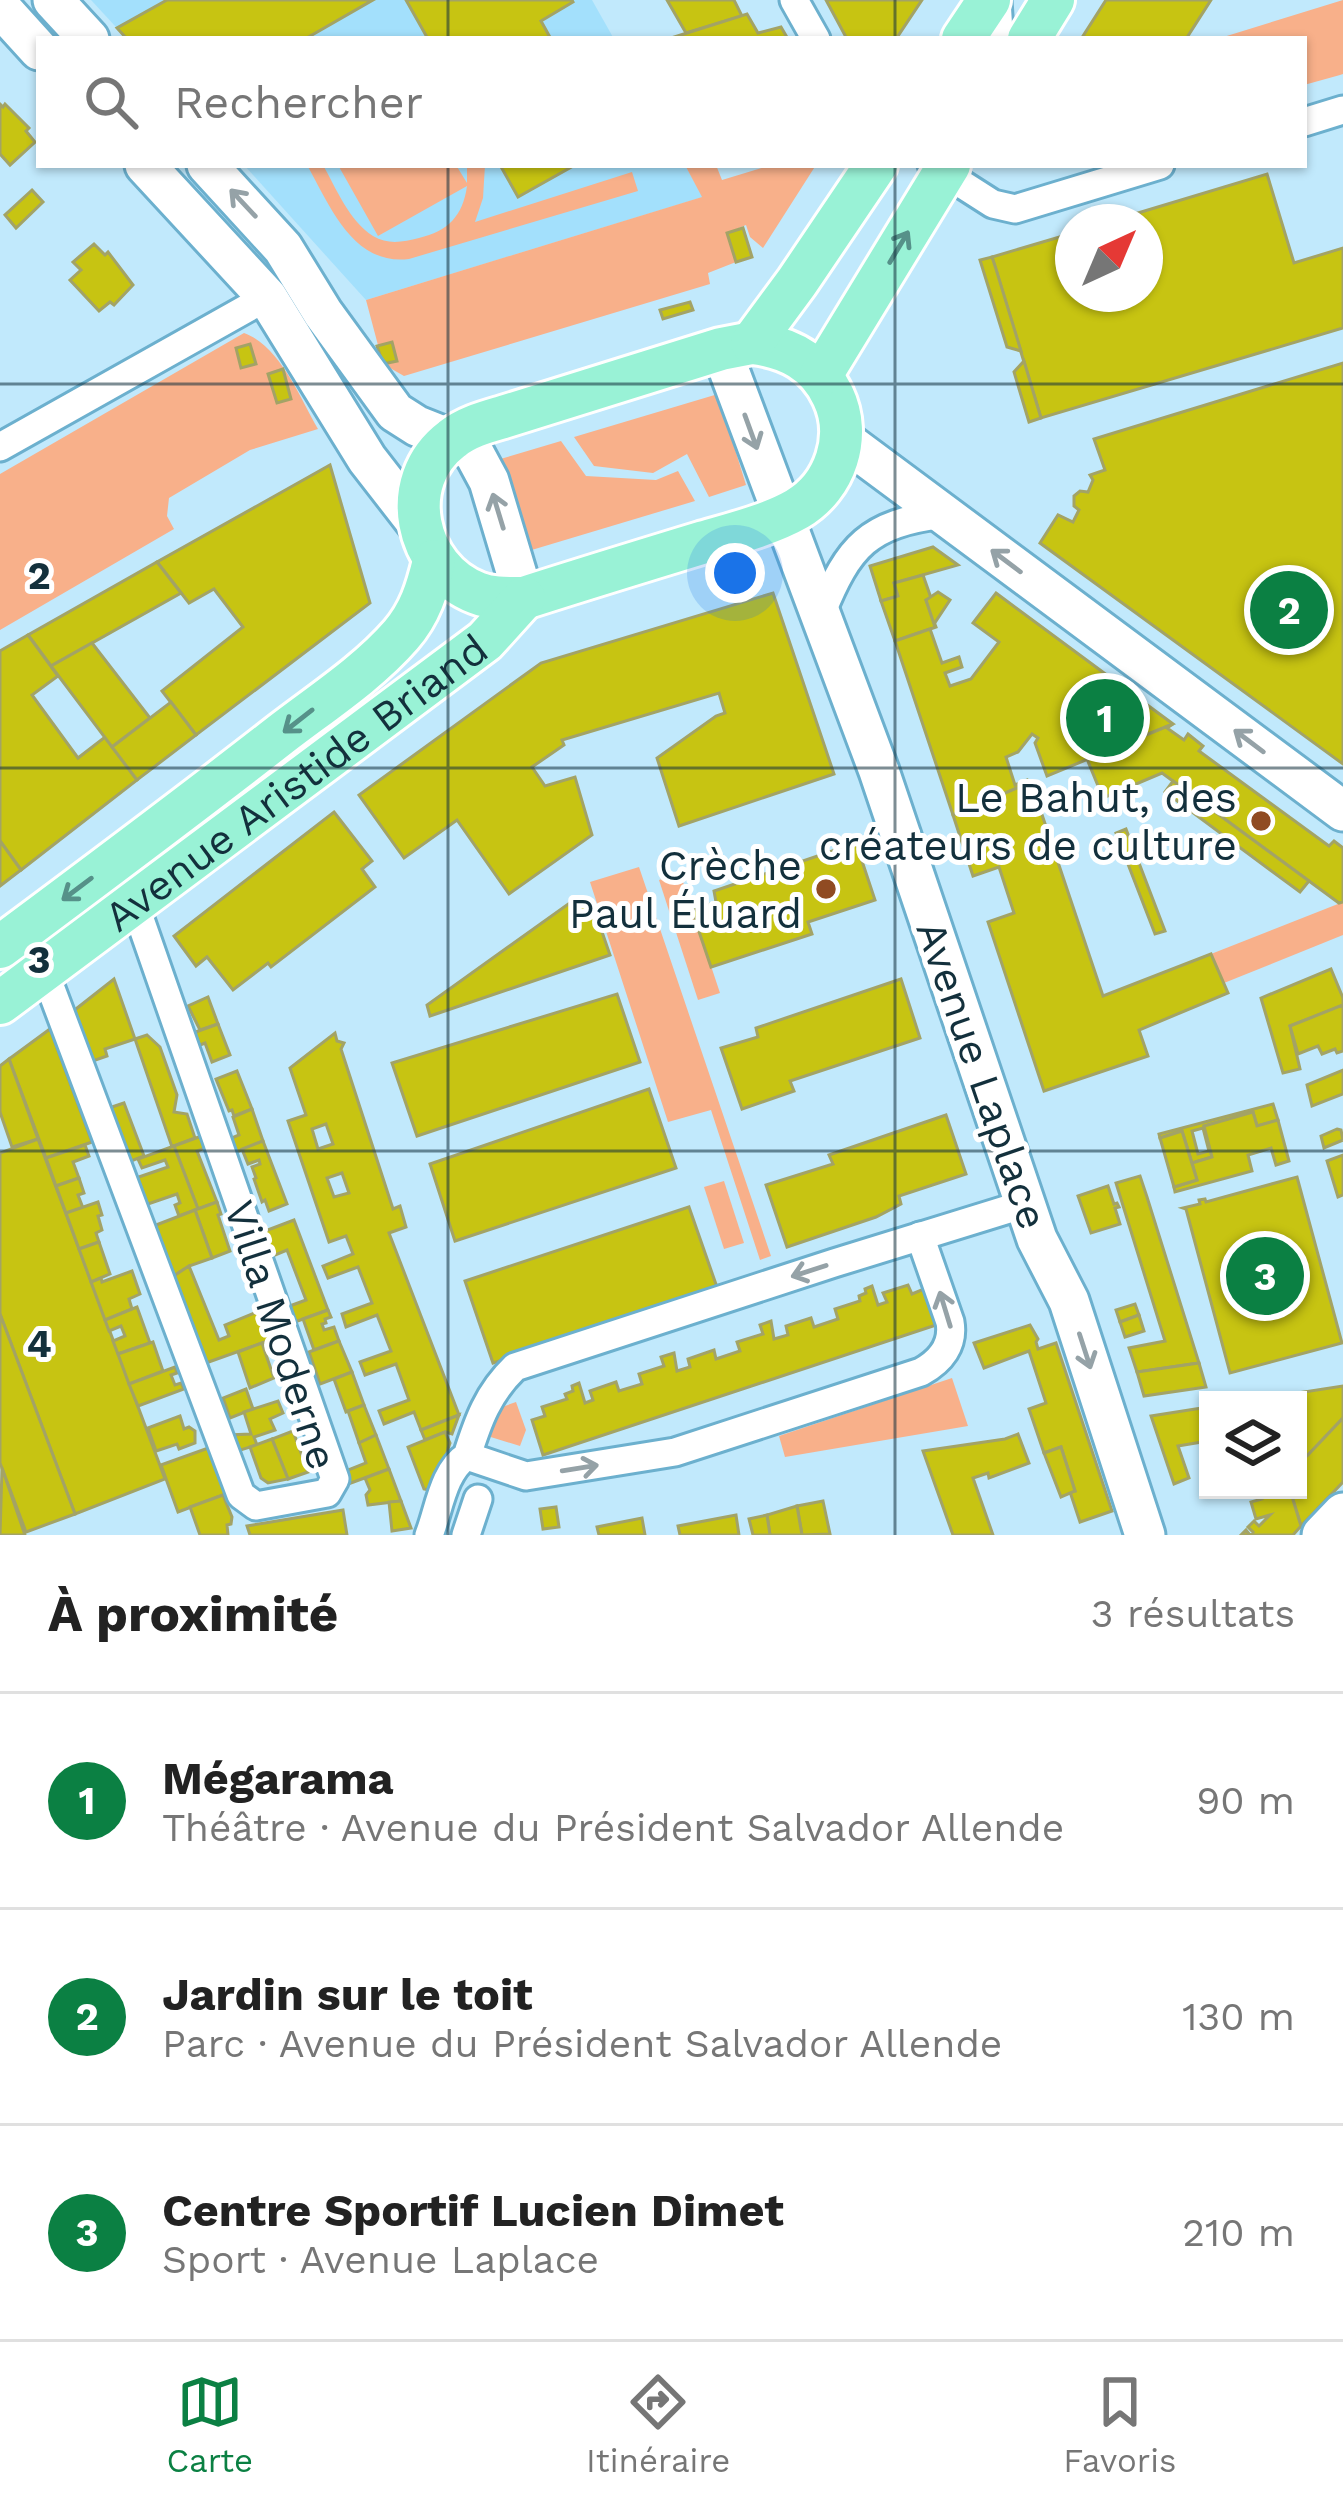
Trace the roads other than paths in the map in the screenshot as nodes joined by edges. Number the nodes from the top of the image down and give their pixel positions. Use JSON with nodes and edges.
{"nodes":[{"id":1,"x":53,"y":0,"type":"edge"},
{"id":2,"x":794,"y":0,"type":"edge"},
{"id":3,"x":993,"y":0,"type":"edge"},
{"id":4,"x":1053,"y":0,"type":"edge"},
{"id":5,"x":0,"y":7,"type":"edge"},
{"id":6,"x":86,"y":36,"type":"edge"},
{"id":7,"x":814,"y":36,"type":"edge"},
{"id":8,"x":964,"y":36,"type":"edge"},
{"id":9,"x":997,"y":36,"type":"edge"},
{"id":10,"x":1031,"y":36,"type":"edge"},
{"id":11,"x":36,"y":47,"type":"edge"},
{"id":12,"x":1343,"y":110,"type":"edge"},
{"id":13,"x":1307,"y":121,"type":"edge"},
{"id":14,"x":148,"y":168,"type":"edge"},
{"id":15,"x":210,"y":168,"type":"edge"},
{"id":16,"x":874,"y":168,"type":"edge"},
{"id":17,"x":942,"y":168,"type":"edge"},
{"id":18,"x":1150,"y":168,"type":"edge"},
{"id":19,"x":283,"y":286,"type":"junction"},
{"id":20,"x":737,"y":346,"type":"junction"},
{"id":21,"x":820,"y":375,"type":"junction"},
{"id":22,"x":841,"y":438,"type":"junction"},
{"id":23,"x":452,"y":439,"type":"junction"},
{"id":24,"x":0,"y":447,"type":"edge"},
{"id":25,"x":944,"y":514,"type":"junction"},
{"id":26,"x":783,"y":515,"type":"junction"},
{"id":27,"x":427,"y":543,"type":"junction"},
{"id":28,"x":524,"y":598,"type":"junction"},
{"id":29,"x":821,"y":614,"type":"junction"},
{"id":30,"x":1343,"y":811,"type":"edge"},
{"id":31,"x":134,"y":902,"type":"junction"},
{"id":32,"x":0,"y":947,"type":"edge"},
{"id":33,"x":44,"y":970,"type":"junction"},
{"id":34,"x":0,"y":1003,"type":"edge"},
{"id":35,"x":1025,"y":1204,"type":"junction"},
{"id":36,"x":920,"y":1236,"type":"junction"},
{"id":37,"x":467,"y":1456,"type":"junction"},
{"id":38,"x":478,"y":1498,"type":"dead end"},
{"id":39,"x":1343,"y":1513,"type":"edge"},
{"id":40,"x":429,"y":1535,"type":"edge"},
{"id":41,"x":466,"y":1535,"type":"edge"},
{"id":42,"x":1145,"y":1535,"type":"edge"},
{"id":43,"x":1322,"y":1535,"type":"edge"}],
"edges":[{"from":1,"to":6,"type":"main road"},
{"from":2,"to":7,"type":"street"},
{"from":3,"to":8,"type":"main road"},
{"from":3,"to":9,"type":"street"},
{"from":4,"to":10,"type":"main road"},
{"from":5,"to":11,"type":"main road"},
{"from":12,"to":13,"type":"street"},
{"from":14,"to":19,"type":"main road"},
{"from":19,"to":15,"type":"main road","one_way":true},
{"from":16,"to":20,"type":"main road"},
{"from":17,"to":18,"type":"street"},
{"from":21,"to":17,"type":"main road","one_way":true},
{"from":19,"to":23,"type":"main road"},
{"from":19,"to":24,"type":"street"},
{"from":19,"to":27,"type":"main road"},
{"from":20,"to":21,"type":"main road"},
{"from":20,"to":23,"type":"main road"},
{"from":20,"to":26,"type":"main road","name":"Avenue Laplace","one_way":true},
{"from":21,"to":22,"type":"main road"},
{"from":22,"to":25,"type":"main road"},
{"from":22,"to":26,"type":"main road","name":"Avenue Aristide Briand"},
{"from":23,"to":27,"type":"main road","name":"Avenue Aristide Briand"},
{"from":28,"to":23,"type":"main road","one_way":true},
{"from":25,"to":29,"type":"street"},
{"from":30,"to":25,"type":"main road","one_way":true},
{"from":26,"to":28,"type":"main road","name":"Avenue Aristide Briand"},
{"from":26,"to":29,"type":"main road","name":"Avenue Laplace"},
{"from":27,"to":28,"type":"main road","name":"Avenue Aristide Briand"},
{"from":27,"to":32,"type":"main road","name":"Avenue Aristide Briand","one_way":true},
{"from":28,"to":31,"type":"main road","name":"Avenue Aristide Briand"},
{"from":29,"to":35,"type":"main road","name":"Avenue Laplace"},
{"from":31,"to":33,"type":"main road","name":"Avenue Aristide Briand"},
{"from":31,"to":33,"type":"street","name":"Villa Moderne"},
{"from":33,"to":34,"type":"main road","name":"Avenue Aristide Briand"},
{"from":35,"to":36,"type":"street"},
{"from":35,"to":42,"type":"main road","name":"Avenue Laplace","one_way":true},
{"from":36,"to":37,"type":"street","one_way":true},
{"from":37,"to":36,"type":"street","one_way":true},
{"from":37,"to":40,"type":"street"},
{"from":38,"to":41,"type":"street"},
{"from":39,"to":43,"type":"main road"}]}
